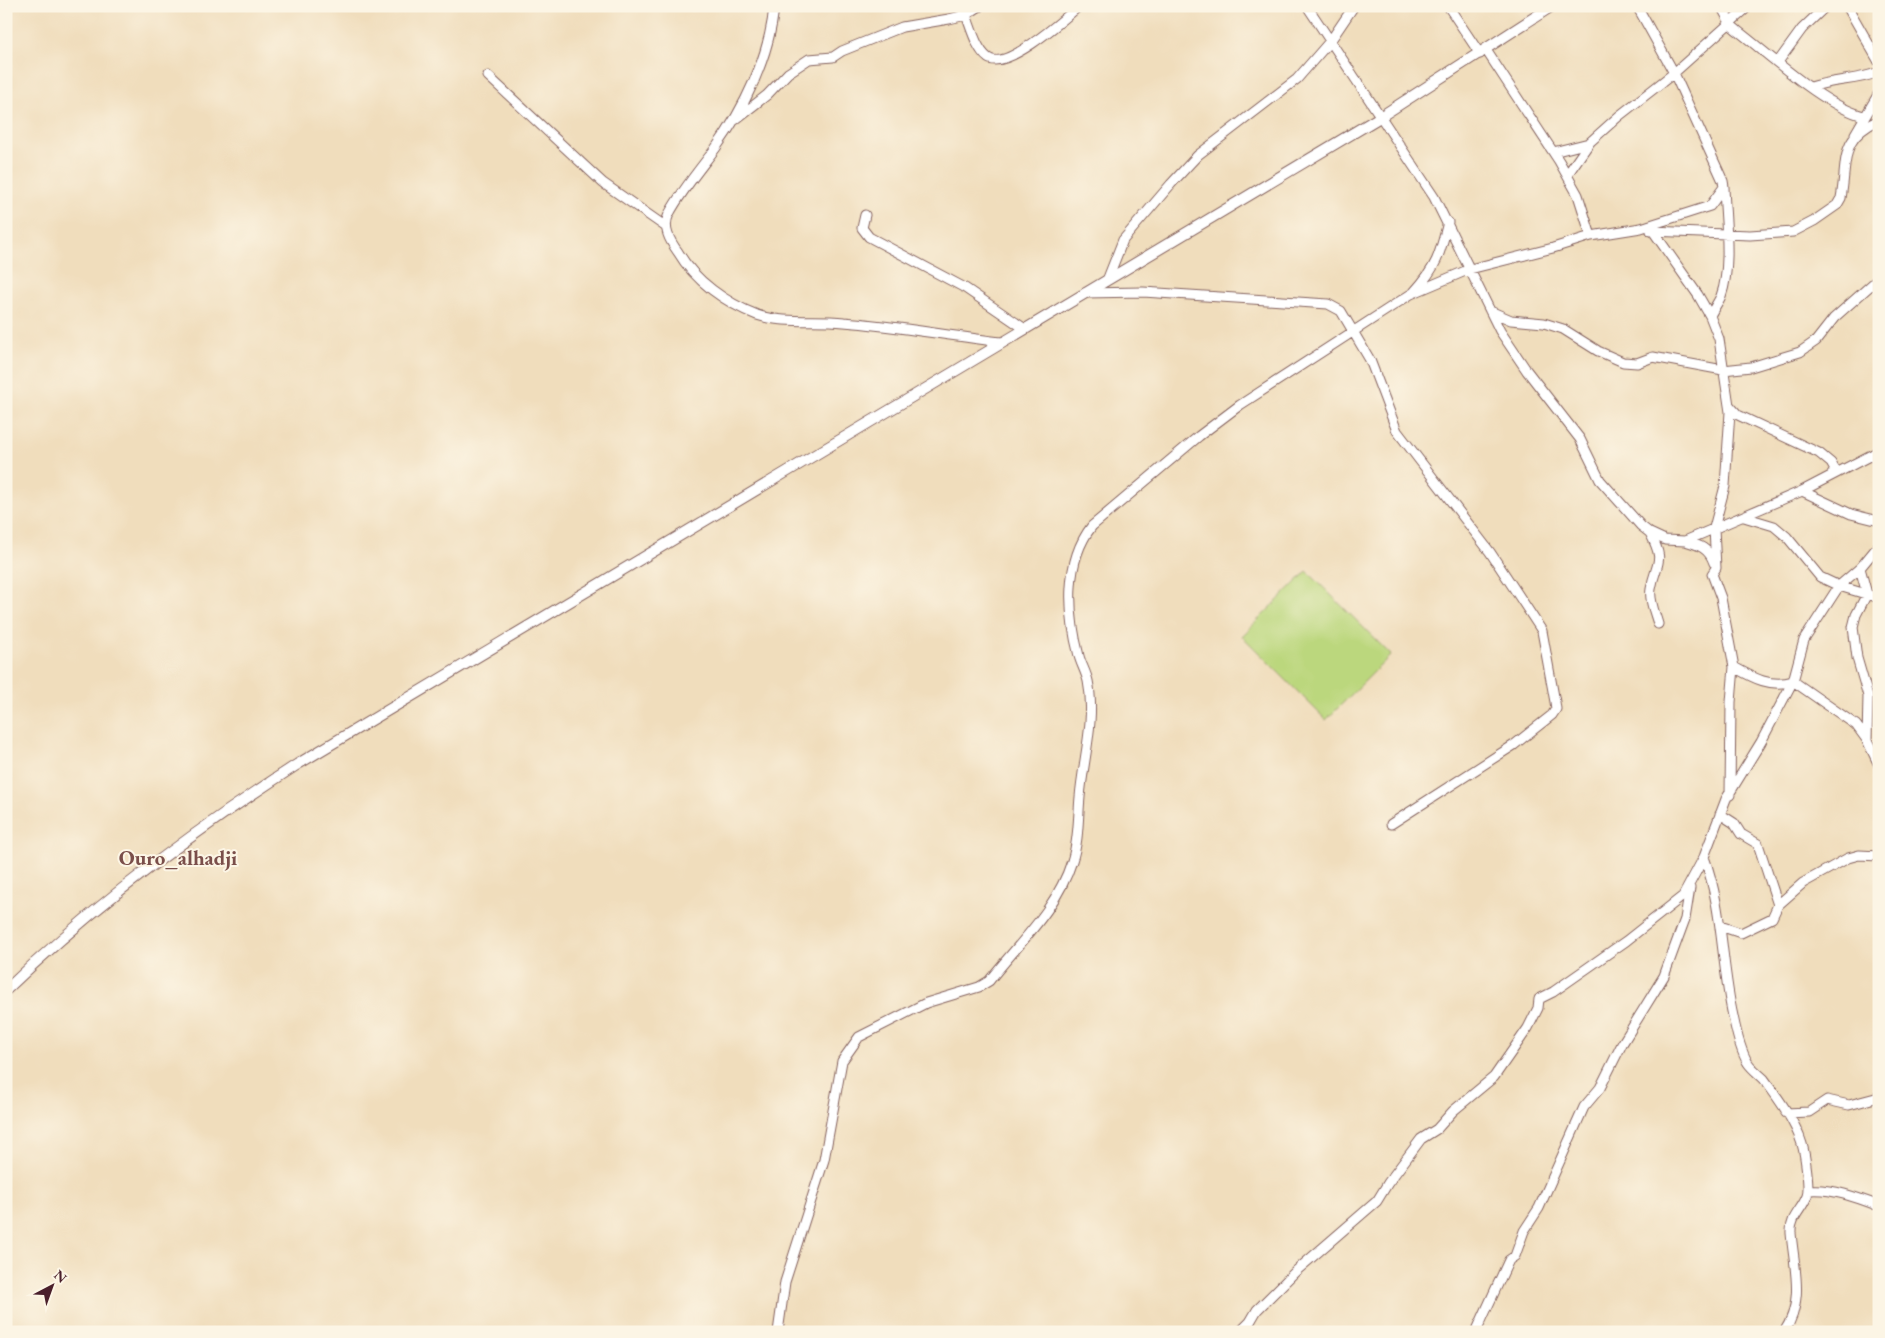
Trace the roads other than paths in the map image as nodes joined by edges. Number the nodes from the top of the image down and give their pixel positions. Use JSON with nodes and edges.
{"nodes":[{"id":1,"x":774,"y":6,"type":"edge"},
{"id":2,"x":980,"y":6,"type":"edge"},
{"id":3,"x":1078,"y":6,"type":"edge"},
{"id":4,"x":1307,"y":6,"type":"edge"},
{"id":5,"x":1354,"y":6,"type":"edge"},
{"id":6,"x":1448,"y":6,"type":"edge"},
{"id":7,"x":1552,"y":6,"type":"edge"},
{"id":8,"x":1637,"y":6,"type":"edge"},
{"id":9,"x":1721,"y":6,"type":"edge"},
{"id":10,"x":1749,"y":6,"type":"edge"},
{"id":11,"x":1826,"y":6,"type":"edge"},
{"id":12,"x":1847,"y":6,"type":"edge"},
{"id":13,"x":964,"y":10,"type":"edge"},
{"id":14,"x":1730,"y":23,"type":"junction"},
{"id":15,"x":1331,"y":40,"type":"junction"},
{"id":16,"x":1483,"y":52,"type":"junction"},
{"id":17,"x":1778,"y":62,"type":"junction"},
{"id":18,"x":1879,"y":62,"type":"edge"},
{"id":19,"x":1879,"y":72,"type":"edge"},
{"id":20,"x":1674,"y":73,"type":"junction"},
{"id":21,"x":488,"y":76,"type":"dead end"},
{"id":22,"x":1811,"y":87,"type":"junction"},
{"id":23,"x":1879,"y":93,"type":"edge"},
{"id":24,"x":1864,"y":116,"type":"junction"},
{"id":25,"x":1380,"y":117,"type":"junction"},
{"id":26,"x":1879,"y":120,"type":"edge"},
{"id":27,"x":732,"y":122,"type":"junction"},
{"id":28,"x":1852,"y":139,"type":"junction"},
{"id":29,"x":1590,"y":142,"type":"junction"},
{"id":30,"x":1553,"y":152,"type":"junction"},
{"id":31,"x":1567,"y":175,"type":"junction"},
{"id":32,"x":1724,"y":187,"type":"junction"},
{"id":33,"x":865,"y":215,"type":"dead end"},
{"id":34,"x":1448,"y":222,"type":"junction"},
{"id":35,"x":666,"y":227,"type":"junction"},
{"id":36,"x":1641,"y":228,"type":"junction"},
{"id":37,"x":1653,"y":232,"type":"junction"},
{"id":38,"x":1726,"y":235,"type":"junction"},
{"id":39,"x":1591,"y":236,"type":"junction"},
{"id":40,"x":1470,"y":269,"type":"junction"},
{"id":41,"x":1108,"y":278,"type":"junction"},
{"id":42,"x":1879,"y":278,"type":"edge"},
{"id":43,"x":1084,"y":293,"type":"junction"},
{"id":44,"x":1412,"y":294,"type":"junction"},
{"id":45,"x":1490,"y":312,"type":"junction"},
{"id":46,"x":1710,"y":316,"type":"junction"},
{"id":47,"x":1025,"y":329,"type":"junction"},
{"id":48,"x":1354,"y":333,"type":"junction"},
{"id":49,"x":1002,"y":342,"type":"junction"},
{"id":50,"x":1723,"y":370,"type":"junction"},
{"id":51,"x":1730,"y":406,"type":"junction"},
{"id":52,"x":1879,"y":450,"type":"edge"},
{"id":53,"x":1831,"y":476,"type":"junction"},
{"id":54,"x":1802,"y":491,"type":"junction"},
{"id":55,"x":1744,"y":517,"type":"junction"},
{"id":56,"x":1879,"y":521,"type":"edge"},
{"id":57,"x":1714,"y":528,"type":"junction"},
{"id":58,"x":1650,"y":533,"type":"junction"},
{"id":59,"x":1685,"y":541,"type":"junction"},
{"id":60,"x":1879,"y":545,"type":"edge"},
{"id":61,"x":1716,"y":568,"type":"junction"},
{"id":62,"x":1860,"y":568,"type":"junction"},
{"id":63,"x":1838,"y":586,"type":"junction"},
{"id":64,"x":1867,"y":594,"type":"junction"},
{"id":65,"x":1879,"y":598,"type":"edge"},
{"id":66,"x":1658,"y":624,"type":"dead end"},
{"id":67,"x":1734,"y":667,"type":"junction"},
{"id":68,"x":1793,"y":681,"type":"junction"},
{"id":69,"x":1867,"y":740,"type":"junction"},
{"id":70,"x":1879,"y":765,"type":"edge"},
{"id":71,"x":1730,"y":796,"type":"junction"},
{"id":72,"x":1720,"y":814,"type":"junction"},
{"id":73,"x":1391,"y":824,"type":"dead end"},
{"id":74,"x":1879,"y":856,"type":"edge"},
{"id":75,"x":1704,"y":857,"type":"junction"},
{"id":76,"x":1691,"y":885,"type":"junction"},
{"id":77,"x":1778,"y":905,"type":"junction"},
{"id":78,"x":1720,"y":926,"type":"junction"},
{"id":79,"x":6,"y":990,"type":"edge"},
{"id":80,"x":1879,"y":1097,"type":"edge"},
{"id":81,"x":1786,"y":1112,"type":"junction"},
{"id":82,"x":1809,"y":1190,"type":"junction"},
{"id":83,"x":1879,"y":1206,"type":"edge"},
{"id":84,"x":778,"y":1332,"type":"edge"},
{"id":85,"x":1240,"y":1332,"type":"edge"},
{"id":86,"x":1476,"y":1332,"type":"edge"},
{"id":87,"x":1784,"y":1332,"type":"edge"}],
"edges":[{"from":1,"to":27,"type":"street"},
{"from":2,"to":13,"type":"street"},
{"from":3,"to":13,"type":"street"},
{"from":4,"to":15,"type":"street"},
{"from":5,"to":15,"type":"street"},
{"from":6,"to":16,"type":"street"},
{"from":7,"to":16,"type":"main road"},
{"from":8,"to":20,"type":"street"},
{"from":9,"to":14,"type":"street"},
{"from":10,"to":14,"type":"street"},
{"from":11,"to":17,"type":"street"},
{"from":12,"to":18,"type":"street"},
{"from":13,"to":27,"type":"street"},
{"from":14,"to":17,"type":"street"},
{"from":14,"to":20,"type":"street"},
{"from":15,"to":25,"type":"street"},
{"from":15,"to":41,"type":"street"},
{"from":16,"to":25,"type":"main road"},
{"from":16,"to":30,"type":"street"},
{"from":17,"to":22,"type":"street"},
{"from":19,"to":22,"type":"street"},
{"from":20,"to":29,"type":"street"},
{"from":20,"to":32,"type":"street"},
{"from":21,"to":35,"type":"street"},
{"from":22,"to":24,"type":"street"},
{"from":23,"to":24,"type":"street"},
{"from":24,"to":28,"type":"street"},
{"from":25,"to":34,"type":"street"},
{"from":25,"to":41,"type":"main road"},
{"from":26,"to":28,"type":"street"},
{"from":27,"to":35,"type":"street"},
{"from":28,"to":38,"type":"street"},
{"from":29,"to":30,"type":"street"},
{"from":29,"to":31,"type":"street"},
{"from":30,"to":31,"type":"street"},
{"from":31,"to":39,"type":"street"},
{"from":32,"to":36,"type":"street"},
{"from":32,"to":38,"type":"street"},
{"from":33,"to":47,"type":"street"},
{"from":34,"to":40,"type":"street"},
{"from":34,"to":44,"type":"street"},
{"from":35,"to":49,"type":"street"},
{"from":36,"to":37,"type":"street"},
{"from":36,"to":39,"type":"street"},
{"from":37,"to":38,"type":"street"},
{"from":37,"to":46,"type":"street"},
{"from":38,"to":46,"type":"street"},
{"from":39,"to":40,"type":"street"},
{"from":40,"to":44,"type":"street"},
{"from":40,"to":45,"type":"street"},
{"from":41,"to":43,"type":"main road"},
{"from":42,"to":50,"type":"street"},
{"from":43,"to":47,"type":"main road"},
{"from":43,"to":48,"type":"street"},
{"from":44,"to":48,"type":"street"},
{"from":45,"to":50,"type":"street"},
{"from":45,"to":58,"type":"street"},
{"from":46,"to":50,"type":"street"},
{"from":47,"to":49,"type":"main road"},
{"from":48,"to":73,"type":"street"},
{"from":48,"to":84,"type":"street"},
{"from":49,"to":79,"type":"main road"},
{"from":50,"to":51,"type":"street"},
{"from":51,"to":53,"type":"street"},
{"from":51,"to":57,"type":"street"},
{"from":52,"to":53,"type":"street"},
{"from":53,"to":54,"type":"street"},
{"from":54,"to":55,"type":"street"},
{"from":54,"to":56,"type":"street"},
{"from":55,"to":57,"type":"street"},
{"from":55,"to":63,"type":"street"},
{"from":57,"to":59,"type":"street"},
{"from":57,"to":61,"type":"street"},
{"from":58,"to":59,"type":"street"},
{"from":58,"to":66,"type":"street"},
{"from":59,"to":61,"type":"street"},
{"from":60,"to":62,"type":"street"},
{"from":61,"to":67,"type":"street"},
{"from":62,"to":63,"type":"street"},
{"from":62,"to":64,"type":"street"},
{"from":63,"to":64,"type":"street"},
{"from":63,"to":68,"type":"street"},
{"from":64,"to":65,"type":"street"},
{"from":64,"to":69,"type":"street"},
{"from":67,"to":68,"type":"street"},
{"from":67,"to":71,"type":"street"},
{"from":68,"to":69,"type":"street"},
{"from":68,"to":71,"type":"street"},
{"from":69,"to":70,"type":"street"},
{"from":71,"to":72,"type":"street"},
{"from":72,"to":75,"type":"street"},
{"from":72,"to":77,"type":"street"},
{"from":74,"to":77,"type":"street"},
{"from":75,"to":76,"type":"street"},
{"from":75,"to":78,"type":"street"},
{"from":76,"to":85,"type":"street"},
{"from":76,"to":86,"type":"street"},
{"from":77,"to":78,"type":"street"},
{"from":78,"to":81,"type":"street"},
{"from":80,"to":81,"type":"street"},
{"from":81,"to":82,"type":"street"},
{"from":82,"to":83,"type":"street"},
{"from":82,"to":87,"type":"street"}]}
